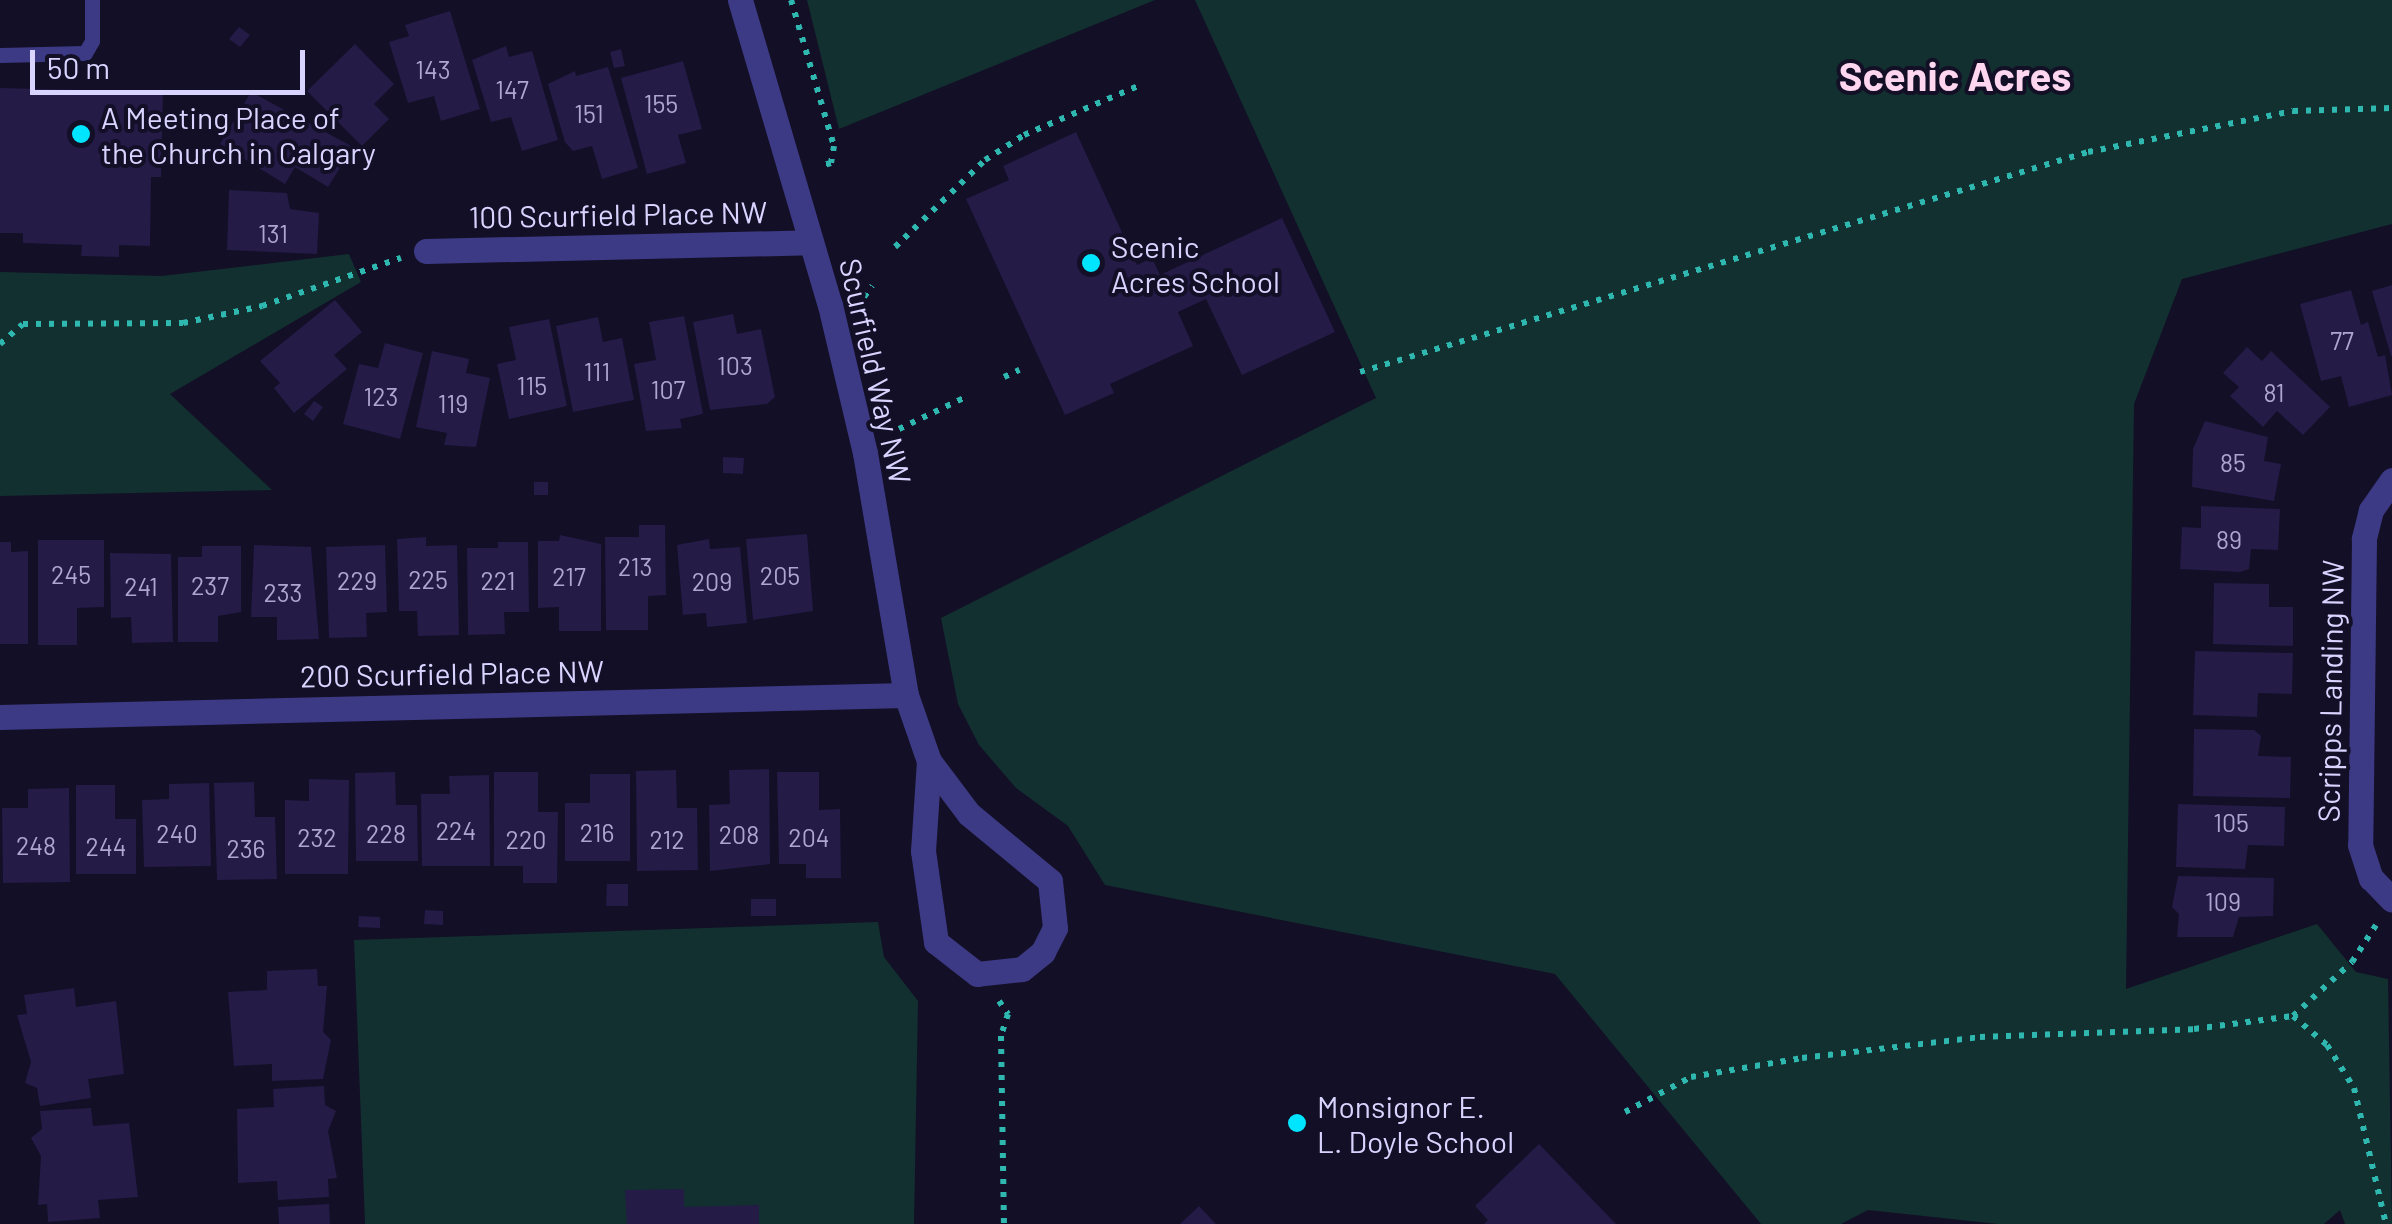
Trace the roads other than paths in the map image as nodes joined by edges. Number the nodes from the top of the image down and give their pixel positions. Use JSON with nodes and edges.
{"nodes":[{"id":1,"x":92,"y":0,"type":"edge"},
{"id":2,"x":740,"y":0,"type":"edge"},
{"id":3,"x":0,"y":55,"type":"edge"},
{"id":4,"x":811,"y":242,"type":"junction"},
{"id":5,"x":426,"y":251,"type":"road end"},
{"id":6,"x":2392,"y":480,"type":"edge"},
{"id":7,"x":906,"y":695,"type":"junction"},
{"id":8,"x":0,"y":716,"type":"edge"},
{"id":9,"x":929,"y":761,"type":"junction"},
{"id":10,"x":2387,"y":908,"type":"edge"}],
"edges":[{"from":1,"to":3,"type":"lane"},
{"from":2,"to":4,"type":"street","name":"Scurfield Way NW"},
{"from":4,"to":5,"type":"street","name":"100 Scurfield Place NW"},
{"from":4,"to":7,"type":"street","name":"Scurfield Way NW"},
{"from":6,"to":10,"type":"street","name":"Scripps Landing NW"},
{"from":7,"to":8,"type":"street","name":"200 Scurfield Place NW"},
{"from":7,"to":9,"type":"street","name":"Scurfield Way NW"},
{"from":9,"to":9,"type":"street","name":"Scurfield Way NW"}]}
